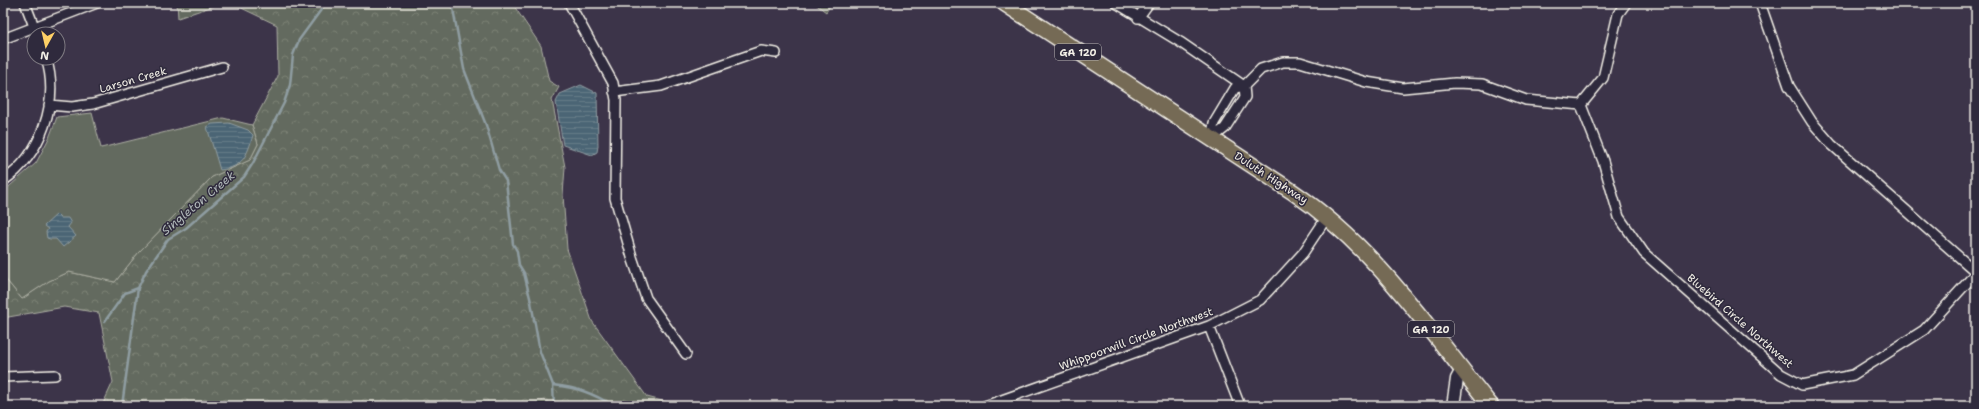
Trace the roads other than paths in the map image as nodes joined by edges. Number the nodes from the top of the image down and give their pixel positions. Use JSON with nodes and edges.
{"nodes":[{"id":1,"x":25,"y":3,"type":"edge"},
{"id":2,"x":97,"y":3,"type":"edge"},
{"id":3,"x":569,"y":3,"type":"edge"},
{"id":4,"x":1004,"y":3,"type":"edge"},
{"id":5,"x":1116,"y":3,"type":"edge"},
{"id":6,"x":1149,"y":3,"type":"edge"},
{"id":7,"x":1626,"y":3,"type":"edge"},
{"id":8,"x":1760,"y":3,"type":"edge"},
{"id":9,"x":1138,"y":18,"type":"junction"},
{"id":10,"x":34,"y":26,"type":"edge"},
{"id":11,"x":44,"y":26,"type":"edge"},
{"id":12,"x":26,"y":33,"type":"edge"},
{"id":13,"x":3,"y":39,"type":"edge"},
{"id":14,"x":776,"y":53,"type":"dead end"},
{"id":15,"x":47,"y":66,"type":"edge"},
{"id":16,"x":222,"y":67,"type":"dead end"},
{"id":17,"x":1244,"y":86,"type":"junction"},
{"id":18,"x":614,"y":92,"type":"junction"},
{"id":19,"x":49,"y":105,"type":"junction"},
{"id":20,"x":1581,"y":105,"type":"junction"},
{"id":21,"x":1211,"y":139,"type":"junction"},
{"id":22,"x":3,"y":181,"type":"edge"},
{"id":23,"x":1328,"y":217,"type":"junction"},
{"id":24,"x":1976,"y":273,"type":"edge"},
{"id":25,"x":1209,"y":326,"type":"junction"},
{"id":26,"x":686,"y":354,"type":"dead end"},
{"id":27,"x":1462,"y":370,"type":"junction"},
{"id":28,"x":55,"y":375,"type":"dead end"},
{"id":29,"x":3,"y":377,"type":"edge"},
{"id":30,"x":985,"y":406,"type":"edge"},
{"id":31,"x":1240,"y":406,"type":"edge"},
{"id":32,"x":1453,"y":406,"type":"edge"},
{"id":33,"x":1492,"y":406,"type":"edge"}],
"edges":[{"from":1,"to":10,"type":"street"},
{"from":2,"to":11,"type":"street"},
{"from":3,"to":18,"type":"street"},
{"from":4,"to":21,"type":"main road","name":"Duluth Highway","number":"GA 120"},
{"from":5,"to":9,"type":"street"},
{"from":6,"to":9,"type":"street"},
{"from":7,"to":20,"type":"street"},
{"from":8,"to":24,"type":"street","name":"Bluebird Circle Northwest"},
{"from":9,"to":17,"type":"street"},
{"from":12,"to":13,"type":"street"},
{"from":14,"to":18,"type":"street"},
{"from":15,"to":19,"type":"street"},
{"from":16,"to":19,"type":"street","name":"Larson Creek"},
{"from":17,"to":20,"type":"street"},
{"from":17,"to":21,"type":"street"},
{"from":17,"to":21,"type":"street"},
{"from":18,"to":26,"type":"street"},
{"from":19,"to":22,"type":"street"},
{"from":20,"to":24,"type":"street","name":"Bluebird Circle Northwest"},
{"from":21,"to":23,"type":"main road","name":"Duluth Highway","number":"GA 120"},
{"from":23,"to":25,"type":"street","name":"Whippoorwill Circle Northwest"},
{"from":23,"to":27,"type":"main road","name":"Duluth Highway","number":"GA 120"},
{"from":25,"to":30,"type":"street","name":"Whippoorwill Circle Northwest"},
{"from":25,"to":31,"type":"street"},
{"from":27,"to":32,"type":"street"},
{"from":27,"to":33,"type":"main road","name":"Duluth Highway","number":"GA 120"},
{"from":28,"to":29,"type":"street"}]}
